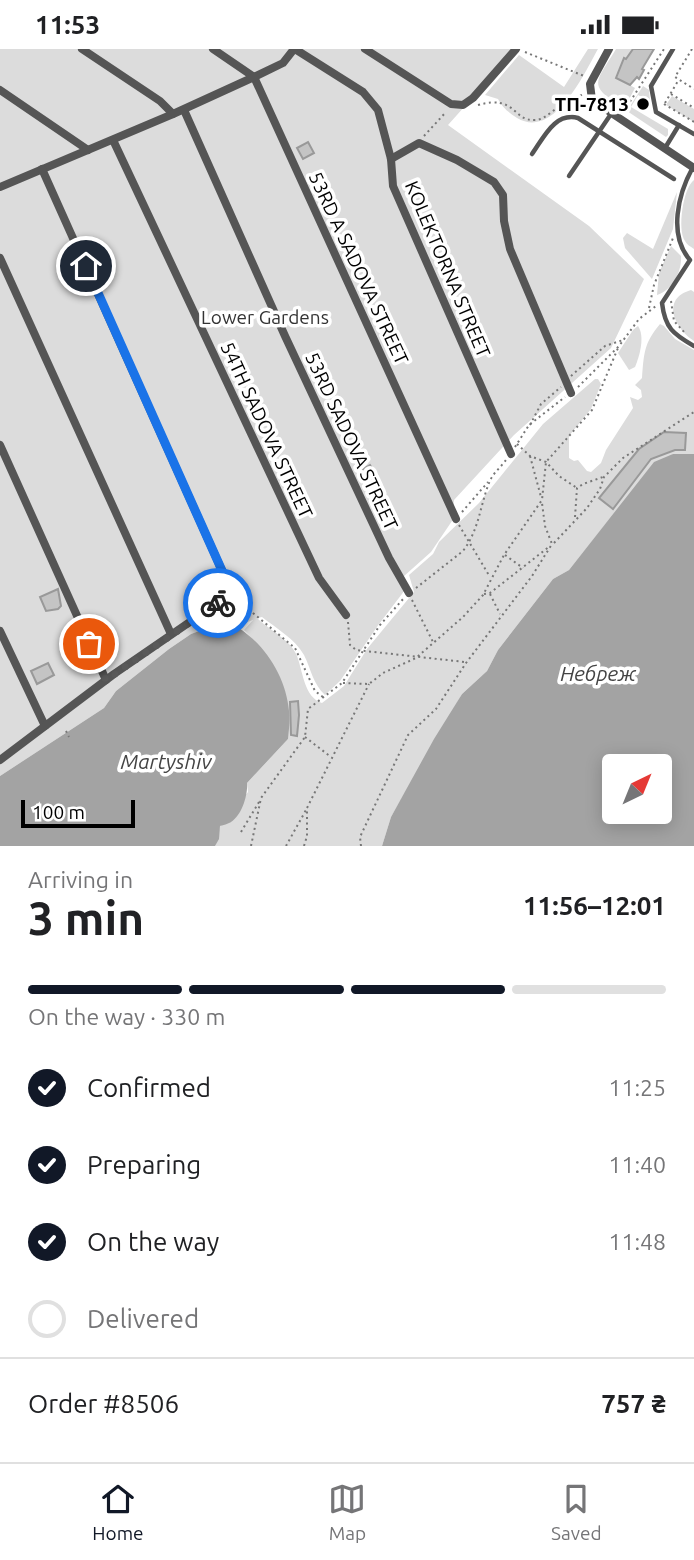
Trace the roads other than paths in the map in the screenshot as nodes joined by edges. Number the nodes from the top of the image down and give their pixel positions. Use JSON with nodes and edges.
{"nodes":[{"id":1,"x":82,"y":49,"type":"edge"},
{"id":2,"x":213,"y":49,"type":"edge"},
{"id":3,"x":295,"y":49,"type":"edge"},
{"id":4,"x":365,"y":49,"type":"edge"},
{"id":5,"x":515,"y":49,"type":"edge"},
{"id":6,"x":609,"y":49,"type":"edge"},
{"id":7,"x":673,"y":49,"type":"edge"},
{"id":8,"x":254,"y":77,"type":"junction"},
{"id":9,"x":0,"y":90,"type":"edge"},
{"id":10,"x":184,"y":110,"type":"junction"},
{"id":11,"x":173,"y":114,"type":"junction"},
{"id":12,"x":611,"y":114,"type":"junction"},
{"id":13,"x":679,"y":125,"type":"junction"},
{"id":14,"x":600,"y":131,"type":"junction"},
{"id":15,"x":694,"y":134,"type":"edge"},
{"id":16,"x":113,"y":140,"type":"junction"},
{"id":17,"x":664,"y":149,"type":"junction"},
{"id":18,"x":88,"y":150,"type":"junction"},
{"id":19,"x":532,"y":154,"type":"dead end"},
{"id":20,"x":391,"y":159,"type":"junction"},
{"id":21,"x":694,"y":167,"type":"edge"},
{"id":22,"x":42,"y":169,"type":"junction"},
{"id":23,"x":569,"y":176,"type":"dead end"},
{"id":24,"x":674,"y":179,"type":"dead end"},
{"id":25,"x":0,"y":187,"type":"edge"},
{"id":26,"x":0,"y":258,"type":"edge"},
{"id":27,"x":694,"y":346,"type":"edge"},
{"id":28,"x":571,"y":393,"type":"road end"},
{"id":29,"x":0,"y":445,"type":"edge"},
{"id":30,"x":511,"y":454,"type":"road end"},
{"id":31,"x":456,"y":519,"type":"road end"},
{"id":32,"x":409,"y":593,"type":"road end"},
{"id":33,"x":346,"y":615,"type":"road end"},
{"id":34,"x":0,"y":631,"type":"edge"},
{"id":35,"x":171,"y":634,"type":"junction"},
{"id":36,"x":106,"y":680,"type":"junction"},
{"id":37,"x":45,"y":726,"type":"junction"},
{"id":38,"x":0,"y":760,"type":"edge"}],
"edges":[{"from":1,"to":11,"type":"street"},
{"from":2,"to":8,"type":"street"},
{"from":3,"to":8,"type":"street"},
{"from":3,"to":20,"type":"street","name":"KOLEKTORNA STREET"},
{"from":4,"to":5,"type":"street"},
{"from":6,"to":12,"type":"street"},
{"from":7,"to":13,"type":"lane"},
{"from":8,"to":10,"type":"street"},
{"from":8,"to":31,"type":"street","name":"53RD A SADOVA STREET"},
{"from":9,"to":18,"type":"street"},
{"from":10,"to":11,"type":"street"},
{"from":10,"to":32,"type":"street","name":"53RD SADOVA STREET"},
{"from":11,"to":16,"type":"street"},
{"from":12,"to":14,"type":"lane"},
{"from":12,"to":17,"type":"street"},
{"from":13,"to":15,"type":"lane"},
{"from":13,"to":17,"type":"lane"},
{"from":14,"to":19,"type":"lane"},
{"from":14,"to":23,"type":"lane"},
{"from":14,"to":24,"type":"lane"},
{"from":16,"to":18,"type":"street"},
{"from":16,"to":33,"type":"street","name":"54TH SADOVA STREET"},
{"from":17,"to":21,"type":"street"},
{"from":18,"to":22,"type":"street"},
{"from":20,"to":28,"type":"street"},
{"from":20,"to":30,"type":"street","name":"KOLEKTORNA STREET"},
{"from":21,"to":27,"type":"lane"},
{"from":22,"to":25,"type":"street"},
{"from":22,"to":35,"type":"street"},
{"from":26,"to":35,"type":"street"},
{"from":29,"to":36,"type":"street"},
{"from":34,"to":37,"type":"street"},
{"from":35,"to":36,"type":"street"},
{"from":36,"to":37,"type":"street"},
{"from":37,"to":38,"type":"street"}]}
